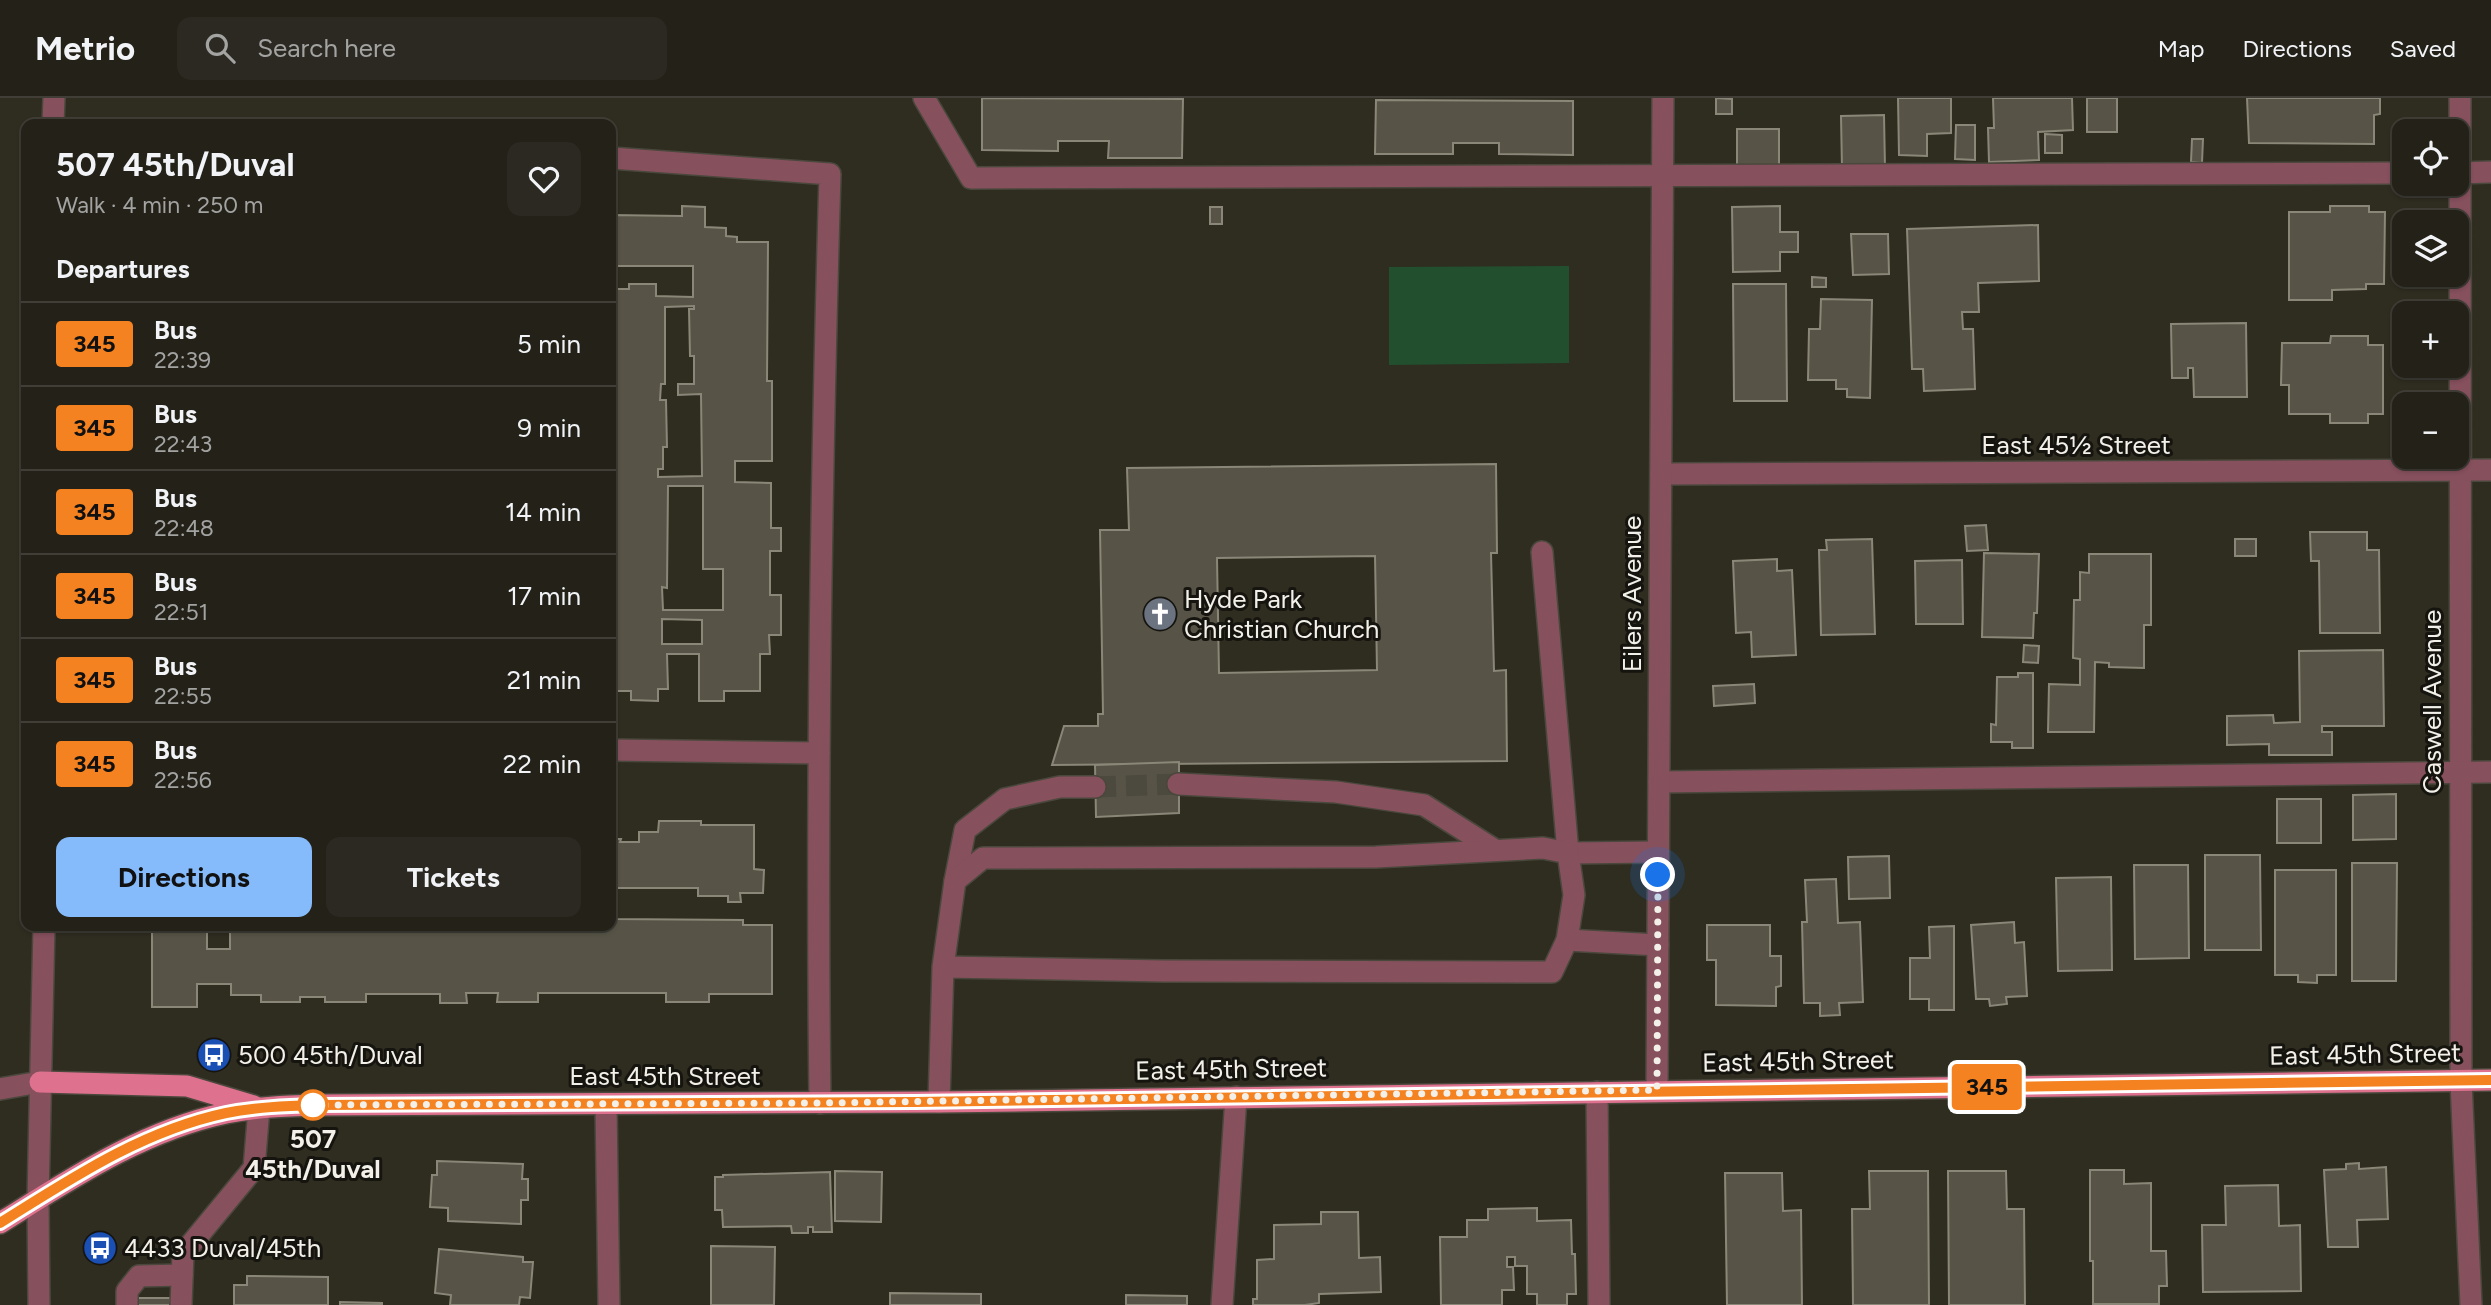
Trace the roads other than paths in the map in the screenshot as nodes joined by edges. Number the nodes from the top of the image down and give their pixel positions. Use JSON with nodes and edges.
{"nodes":[{"id":1,"x":54,"y":98,"type":"edge"},
{"id":2,"x":924,"y":98,"type":"edge"},
{"id":3,"x":1663,"y":98,"type":"edge"},
{"id":4,"x":2460,"y":98,"type":"edge"},
{"id":5,"x":53,"y":119,"type":"edge"},
{"id":6,"x":2460,"y":119,"type":"edge"},
{"id":7,"x":616,"y":158,"type":"edge"},
{"id":8,"x":2392,"y":173,"type":"edge"},
{"id":9,"x":2469,"y":173,"type":"edge"},
{"id":10,"x":2491,"y":173,"type":"edge"},
{"id":11,"x":1663,"y":176,"type":"junction"},
{"id":12,"x":2459,"y":196,"type":"edge"},
{"id":13,"x":2491,"y":470,"type":"edge"},
{"id":14,"x":2460,"y":471,"type":"junction"},
{"id":15,"x":1661,"y":474,"type":"junction"},
{"id":16,"x":1542,"y":551,"type":"dead end"},
{"id":17,"x":616,"y":750,"type":"edge"},
{"id":18,"x":818,"y":753,"type":"junction"},
{"id":19,"x":2460,"y":772,"type":"junction"},
{"id":20,"x":2491,"y":772,"type":"edge"},
{"id":21,"x":1659,"y":782,"type":"junction"},
{"id":22,"x":1178,"y":784,"type":"tunnel mouth"},
{"id":23,"x":1095,"y":787,"type":"tunnel mouth"},
{"id":24,"x":1495,"y":850,"type":"junction"},
{"id":25,"x":1658,"y":852,"type":"junction"},
{"id":26,"x":1568,"y":853,"type":"junction"},
{"id":27,"x":955,"y":881,"type":"junction"},
{"id":28,"x":44,"y":931,"type":"edge"},
{"id":29,"x":1567,"y":940,"type":"junction"},
{"id":30,"x":1658,"y":945,"type":"junction"},
{"id":31,"x":943,"y":967,"type":"junction"},
{"id":32,"x":2491,"y":1080,"type":"edge"},
{"id":33,"x":2461,"y":1081,"type":"junction"},
{"id":34,"x":40,"y":1082,"type":"junction"},
{"id":35,"x":0,"y":1089,"type":"edge"},
{"id":36,"x":1657,"y":1090,"type":"junction"},
{"id":37,"x":1597,"y":1092,"type":"junction"},
{"id":38,"x":1236,"y":1097,"type":"junction"},
{"id":39,"x":939,"y":1101,"type":"junction"},
{"id":40,"x":820,"y":1103,"type":"junction"},
{"id":41,"x":606,"y":1105,"type":"junction"},
{"id":42,"x":259,"y":1108,"type":"junction"},
{"id":43,"x":38,"y":1200,"type":"junction"},
{"id":44,"x":0,"y":1223,"type":"edge"},
{"id":45,"x":182,"y":1275,"type":"junction"},
{"id":46,"x":38,"y":1305,"type":"edge"},
{"id":47,"x":127,"y":1305,"type":"edge"},
{"id":48,"x":181,"y":1305,"type":"edge"},
{"id":49,"x":609,"y":1305,"type":"edge"},
{"id":50,"x":1222,"y":1305,"type":"edge"},
{"id":51,"x":1599,"y":1305,"type":"edge"},
{"id":52,"x":2471,"y":1305,"type":"edge"}],
"edges":[{"from":1,"to":5,"type":"street"},
{"from":2,"to":11,"type":"street"},
{"from":3,"to":11,"type":"street","name":"Eilers Avenue"},
{"from":4,"to":6,"type":"street","name":"Caswell Avenue"},
{"from":7,"to":18,"type":"street"},
{"from":8,"to":11,"type":"street"},
{"from":9,"to":10,"type":"street"},
{"from":11,"to":15,"type":"street","name":"Eilers Avenue"},
{"from":12,"to":14,"type":"street","name":"Caswell Avenue"},
{"from":13,"to":14,"type":"street","name":"East 45½ Street"},
{"from":14,"to":15,"type":"street","name":"East 45½ Street"},
{"from":14,"to":19,"type":"street","name":"Caswell Avenue"},
{"from":15,"to":21,"type":"street","name":"Eilers Avenue"},
{"from":16,"to":26,"type":"street"},
{"from":17,"to":18,"type":"street"},
{"from":18,"to":40,"type":"street"},
{"from":19,"to":20,"type":"street"},
{"from":19,"to":21,"type":"street"},
{"from":19,"to":33,"type":"street","name":"Caswell Avenue"},
{"from":21,"to":25,"type":"street","name":"Eilers Avenue"},
{"from":22,"to":24,"type":"street"},
{"from":23,"to":27,"type":"street"},
{"from":24,"to":26,"type":"street"},
{"from":24,"to":27,"type":"street"},
{"from":25,"to":26,"type":"street"},
{"from":25,"to":30,"type":"street","name":"Eilers Avenue"},
{"from":26,"to":29,"type":"street"},
{"from":27,"to":31,"type":"street"},
{"from":28,"to":34,"type":"street"},
{"from":29,"to":30,"type":"street"},
{"from":29,"to":31,"type":"street"},
{"from":30,"to":36,"type":"street","name":"Eilers Avenue"},
{"from":31,"to":39,"type":"street"},
{"from":32,"to":33,"type":"main road","name":"East 45th Street"},
{"from":33,"to":36,"type":"main road","name":"East 45th Street"},
{"from":33,"to":52,"type":"street","name":"Caswell Avenue"},
{"from":34,"to":35,"type":"street"},
{"from":34,"to":42,"type":"main road"},
{"from":34,"to":43,"type":"street"},
{"from":36,"to":37,"type":"main road","name":"East 45th Street"},
{"from":37,"to":38,"type":"main road","name":"East 45th Street"},
{"from":37,"to":51,"type":"street"},
{"from":38,"to":39,"type":"main road","name":"East 45th Street"},
{"from":38,"to":50,"type":"street"},
{"from":39,"to":40,"type":"main road","name":"East 45th Street"},
{"from":40,"to":41,"type":"main road","name":"East 45th Street"},
{"from":41,"to":42,"type":"main road","name":"East 45th Street"},
{"from":41,"to":49,"type":"street"},
{"from":42,"to":43,"type":"main road","name":"East 45th Street"},
{"from":42,"to":45,"type":"street"},
{"from":43,"to":44,"type":"main road","name":"East 45th Street"},
{"from":43,"to":46,"type":"street"},
{"from":45,"to":47,"type":"street"},
{"from":45,"to":48,"type":"street"}]}
